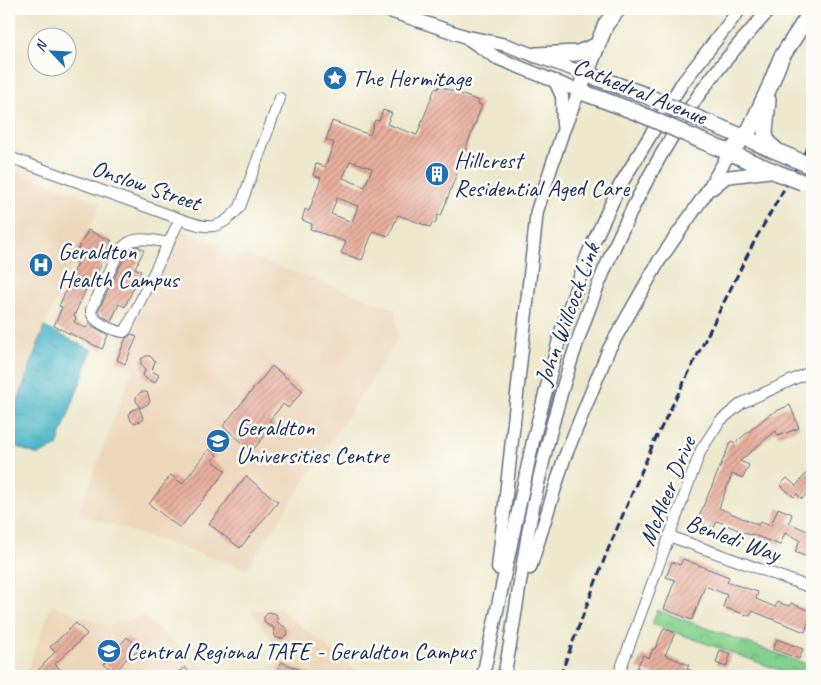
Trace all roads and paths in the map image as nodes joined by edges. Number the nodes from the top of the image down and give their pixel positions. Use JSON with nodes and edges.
{"nodes":[{"id":1,"x":384,"y":9,"type":"edge"},
{"id":2,"x":618,"y":9,"type":"edge"},
{"id":3,"x":740,"y":9,"type":"edge"},
{"id":4,"x":770,"y":9,"type":"edge"},
{"id":5,"x":812,"y":10,"type":"edge"},
{"id":6,"x":464,"y":36,"type":"junction"},
{"id":7,"x":596,"y":46,"type":"junction"},
{"id":8,"x":536,"y":55,"type":"junction"},
{"id":9,"x":586,"y":74,"type":"junction"},
{"id":10,"x":555,"y":81,"type":"junction"},
{"id":11,"x":769,"y":88,"type":"junction"},
{"id":12,"x":579,"y":91,"type":"junction"},
{"id":13,"x":280,"y":98,"type":"dead end"},
{"id":14,"x":562,"y":131,"type":"junction"},
{"id":15,"x":744,"y":137,"type":"junction"},
{"id":16,"x":730,"y":152,"type":"junction"},
{"id":17,"x":782,"y":154,"type":"junction"},
{"id":18,"x":9,"y":158,"type":"edge"},
{"id":19,"x":812,"y":166,"type":"edge"},
{"id":20,"x":776,"y":172,"type":"junction"},
{"id":21,"x":807,"y":185,"type":"edge"},
{"id":22,"x":704,"y":196,"type":"junction"},
{"id":23,"x":180,"y":220,"type":"junction"},
{"id":24,"x":169,"y":243,"type":"junction"},
{"id":25,"x":812,"y":371,"type":"edge"},
{"id":26,"x":669,"y":536,"type":"junction"},
{"id":27,"x":812,"y":588,"type":"edge"},
{"id":28,"x":505,"y":672,"type":"edge"},
{"id":29,"x":482,"y":676,"type":"edge"},
{"id":30,"x":618,"y":676,"type":"edge"}],
"edges":[{"from":1,"to":6,"type":"main road","name":"Cathedral Avenue"},
{"from":2,"to":7,"type":"highway"},
{"from":3,"to":29,"type":"main road","name":"John Willcock Link"},
{"from":4,"to":28,"type":"main road","name":"John Willcock Link"},
{"from":5,"to":11,"type":"highway"},
{"from":6,"to":8,"type":"main road","name":"Cathedral Avenue"},
{"from":6,"to":10,"type":"main road","name":"Cathedral Avenue"},
{"from":7,"to":8,"type":"highway"},
{"from":7,"to":9,"type":"highway"},
{"from":8,"to":9,"type":"main road","name":"Cathedral Avenue"},
{"from":9,"to":12,"type":"highway"},
{"from":9,"to":15,"type":"highway","bridge":true},
{"from":10,"to":12,"type":"main road","name":"Cathedral Avenue"},
{"from":10,"to":14,"type":"main road"},
{"from":11,"to":15,"type":"highway"},
{"from":11,"to":17,"type":"highway"},
{"from":12,"to":14,"type":"main road"},
{"from":12,"to":16,"type":"highway","name":"Cathedral Avenue","bridge":true},
{"from":13,"to":23,"type":"street","name":"Onslow Street"},
{"from":14,"to":29,"type":"main road"},
{"from":15,"to":16,"type":"highway"},
{"from":15,"to":17,"type":"highway"},
{"from":16,"to":20,"type":"highway","name":"Cathedral Avenue"},
{"from":16,"to":22,"type":"main road"},
{"from":17,"to":19,"type":"highway","bridge":true},
{"from":18,"to":23,"type":"street","name":"Onslow Street"},
{"from":20,"to":21,"type":"highway","name":"Cathedral Avenue","bridge":true},
{"from":20,"to":22,"type":"main road"},
{"from":22,"to":28,"type":"main road"},
{"from":23,"to":24,"type":"street"},
{"from":24,"to":24,"type":"street"},
{"from":25,"to":26,"type":"street","name":"McAleer Drive"},
{"from":26,"to":27,"type":"street","name":"Benledi Way"},
{"from":26,"to":30,"type":"street","name":"McAleer Drive"}]}
